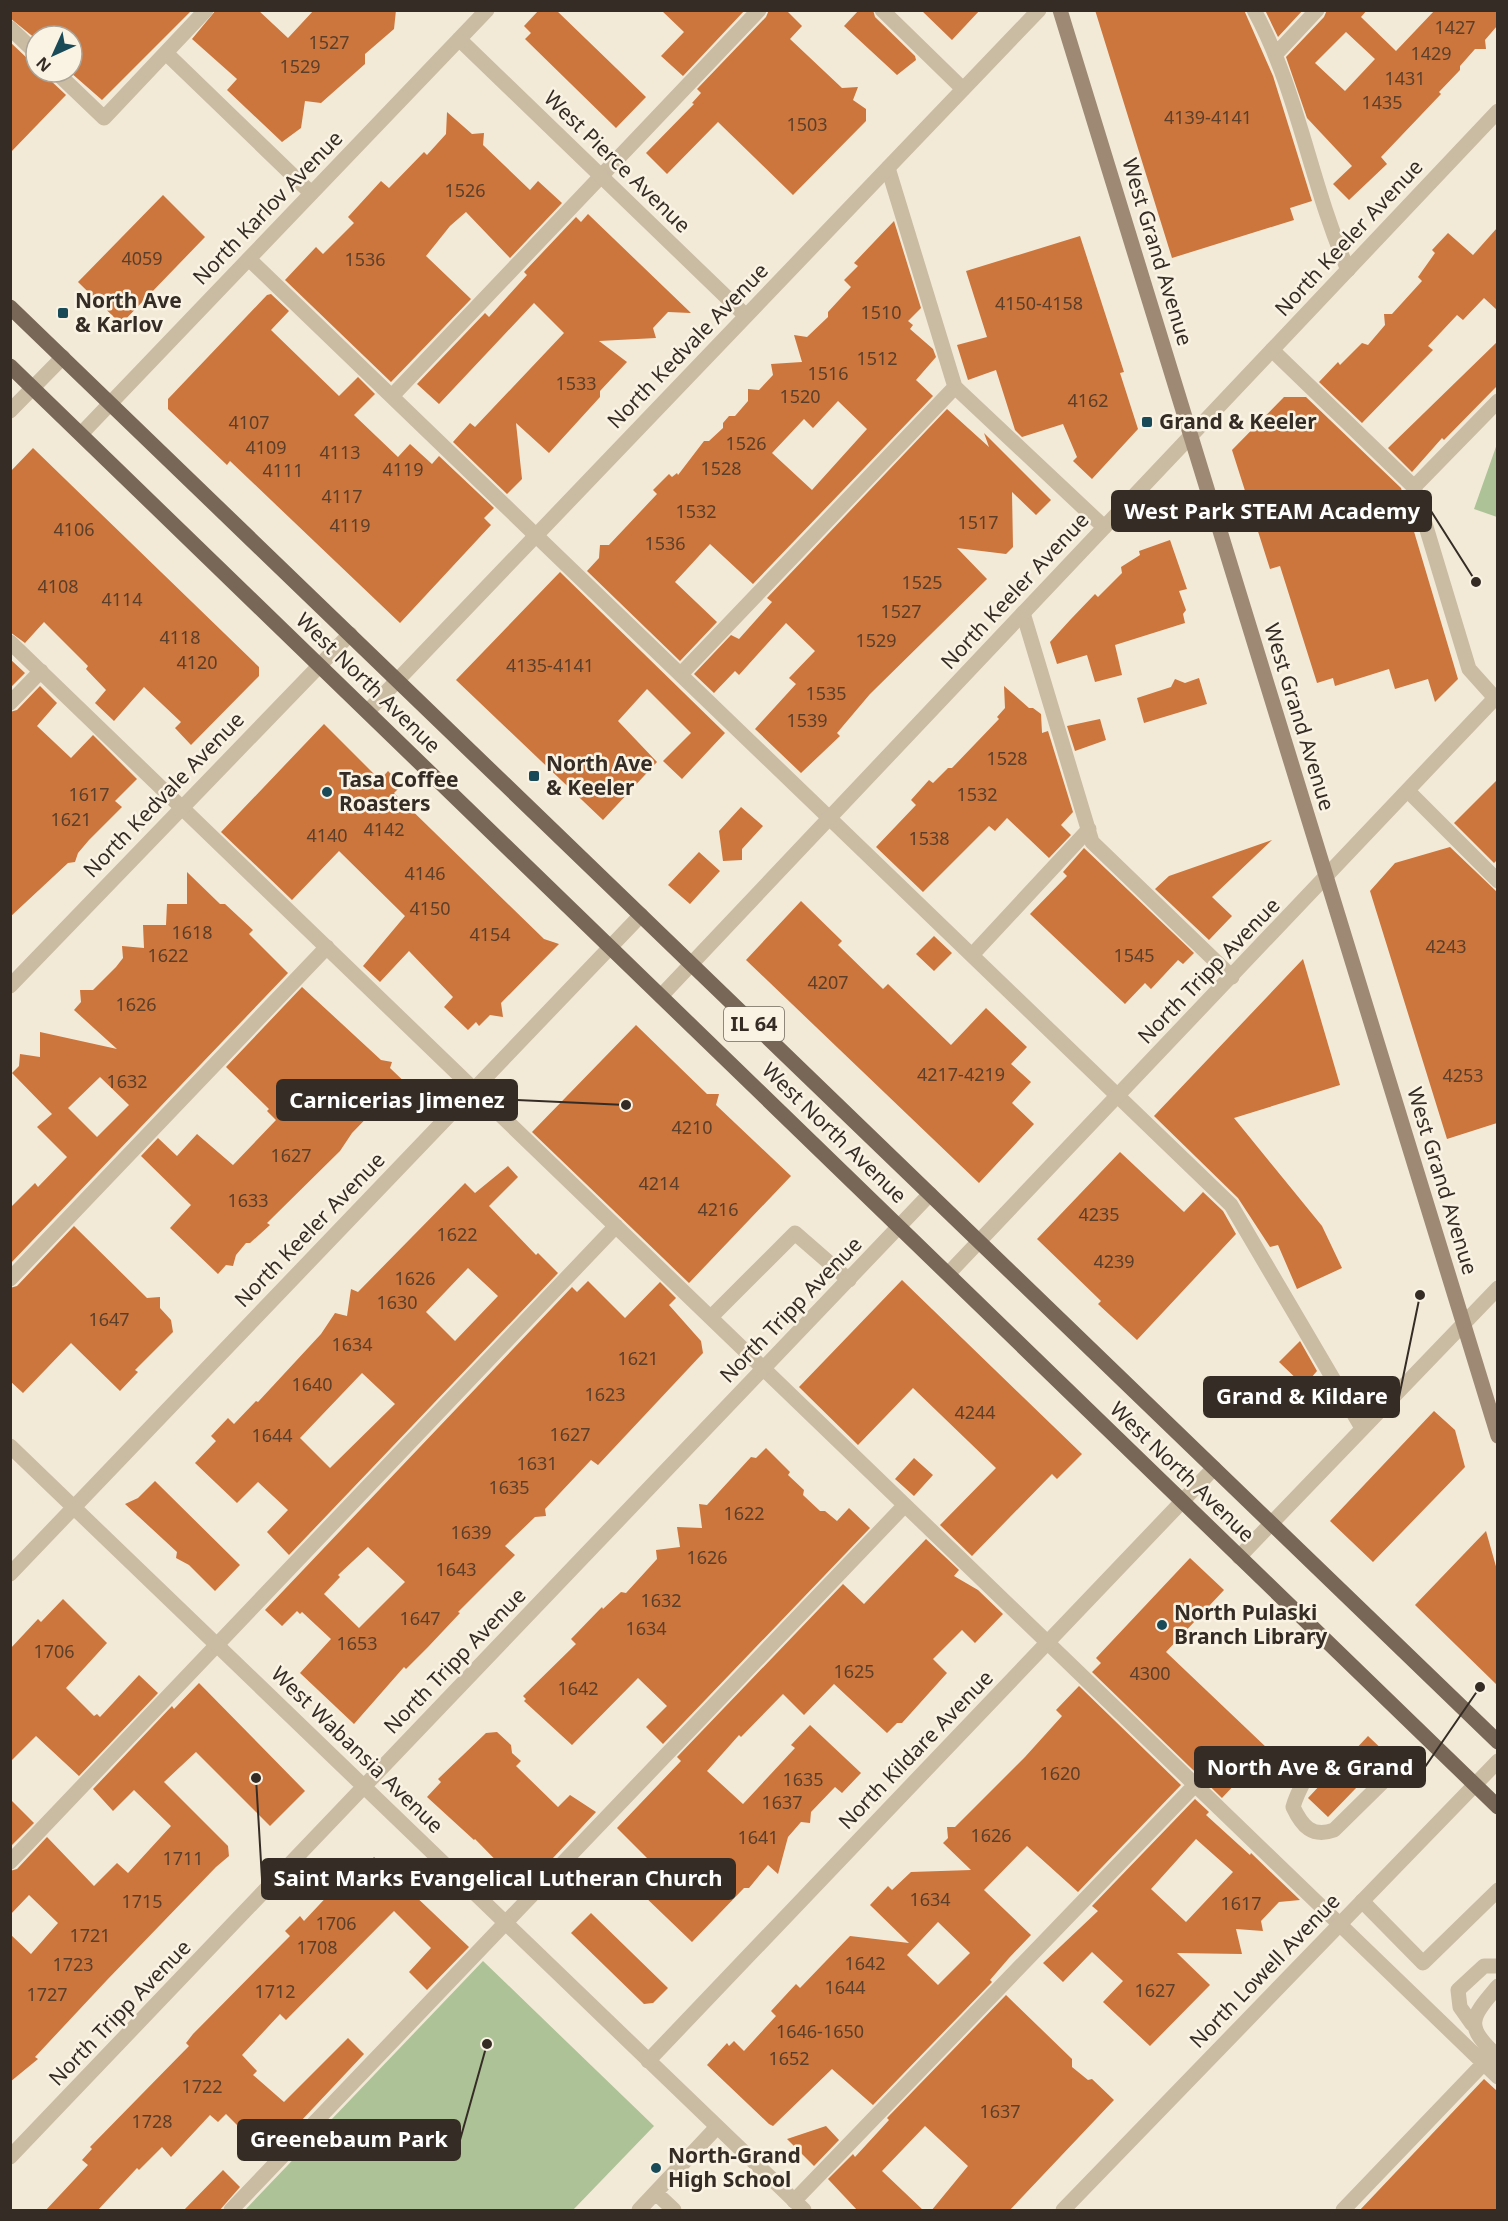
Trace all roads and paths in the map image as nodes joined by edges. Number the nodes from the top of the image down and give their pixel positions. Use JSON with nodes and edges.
{"nodes":[{"id":1,"x":206,"y":10,"type":"edge"},
{"id":2,"x":486,"y":10,"type":"edge"},
{"id":3,"x":759,"y":10,"type":"edge"},
{"id":4,"x":882,"y":10,"type":"edge"},
{"id":5,"x":1039,"y":10,"type":"edge"},
{"id":6,"x":1060,"y":10,"type":"edge"},
{"id":7,"x":1254,"y":10,"type":"edge"},
{"id":8,"x":1317,"y":10,"type":"edge"},
{"id":9,"x":10,"y":28,"type":"edge"},
{"id":10,"x":459,"y":39,"type":"junction"},
{"id":11,"x":24,"y":41,"type":"edge"},
{"id":12,"x":166,"y":53,"type":"junction"},
{"id":13,"x":1275,"y":55,"type":"junction"},
{"id":14,"x":69,"y":84,"type":"edge"},
{"id":15,"x":963,"y":89,"type":"junction"},
{"id":16,"x":1497,"y":111,"type":"edge"},
{"id":17,"x":888,"y":168,"type":"junction"},
{"id":18,"x":601,"y":176,"type":"junction"},
{"id":19,"x":311,"y":193,"type":"junction"},
{"id":20,"x":249,"y":259,"type":"junction"},
{"id":21,"x":1348,"y":270,"type":"junction"},
{"id":22,"x":10,"y":307,"type":"edge"},
{"id":23,"x":746,"y":316,"type":"junction"},
{"id":24,"x":1272,"y":350,"type":"junction"},
{"id":25,"x":63,"y":357,"type":"junction"},
{"id":26,"x":10,"y":366,"type":"edge"},
{"id":27,"x":955,"y":387,"type":"junction"},
{"id":28,"x":33,"y":388,"type":"junction"},
{"id":29,"x":392,"y":396,"type":"junction"},
{"id":30,"x":1497,"y":401,"type":"edge"},
{"id":31,"x":110,"y":403,"type":"junction"},
{"id":32,"x":10,"y":411,"type":"edge"},
{"id":33,"x":81,"y":434,"type":"junction"},
{"id":34,"x":1191,"y":436,"type":"junction"},
{"id":35,"x":1414,"y":487,"type":"junction"},
{"id":36,"x":1104,"y":527,"type":"junction"},
{"id":37,"x":536,"y":535,"type":"junction"},
{"id":38,"x":1023,"y":613,"type":"junction"},
{"id":39,"x":350,"y":634,"type":"junction"},
{"id":40,"x":10,"y":642,"type":"edge"},
{"id":41,"x":319,"y":665,"type":"junction"},
{"id":42,"x":41,"y":671,"type":"junction"},
{"id":43,"x":681,"y":674,"type":"junction"},
{"id":44,"x":398,"y":680,"type":"junction"},
{"id":45,"x":1496,"y":697,"type":"edge"},
{"id":46,"x":10,"y":703,"type":"edge"},
{"id":47,"x":368,"y":711,"type":"junction"},
{"id":48,"x":1408,"y":791,"type":"junction"},
{"id":49,"x":181,"y":806,"type":"junction"},
{"id":50,"x":829,"y":818,"type":"junction"},
{"id":51,"x":1089,"y":829,"type":"junction"},
{"id":52,"x":1326,"y":878,"type":"junction"},
{"id":53,"x":1497,"y":880,"type":"edge"},
{"id":54,"x":641,"y":915,"type":"junction"},
{"id":55,"x":610,"y":946,"type":"junction"},
{"id":56,"x":327,"y":947,"type":"junction"},
{"id":57,"x":972,"y":955,"type":"junction"},
{"id":58,"x":691,"y":964,"type":"junction"},
{"id":59,"x":1232,"y":977,"type":"junction"},
{"id":60,"x":10,"y":986,"type":"edge"},
{"id":61,"x":661,"y":996,"type":"junction"},
{"id":62,"x":474,"y":1089,"type":"junction"},
{"id":63,"x":1118,"y":1096,"type":"junction"},
{"id":64,"x":930,"y":1194,"type":"junction"},
{"id":65,"x":616,"y":1226,"type":"junction"},
{"id":66,"x":900,"y":1226,"type":"junction"},
{"id":67,"x":979,"y":1242,"type":"junction"},
{"id":68,"x":949,"y":1273,"type":"junction"},
{"id":69,"x":10,"y":1279,"type":"edge"},
{"id":70,"x":849,"y":1280,"type":"junction"},
{"id":71,"x":1497,"y":1288,"type":"edge"},
{"id":72,"x":711,"y":1317,"type":"junction"},
{"id":73,"x":1462,"y":1324,"type":"junction"},
{"id":74,"x":764,"y":1368,"type":"junction"},
{"id":75,"x":1362,"y":1428,"type":"junction"},
{"id":76,"x":1497,"y":1436,"type":"edge"},
{"id":77,"x":10,"y":1446,"type":"edge"},
{"id":78,"x":1214,"y":1468,"type":"junction"},
{"id":79,"x":1182,"y":1501,"type":"junction"},
{"id":80,"x":905,"y":1505,"type":"junction"},
{"id":81,"x":74,"y":1507,"type":"junction"},
{"id":82,"x":1271,"y":1523,"type":"junction"},
{"id":83,"x":1239,"y":1557,"type":"junction"},
{"id":84,"x":10,"y":1574,"type":"edge"},
{"id":85,"x":1047,"y":1642,"type":"junction"},
{"id":86,"x":218,"y":1646,"type":"junction"},
{"id":87,"x":1497,"y":1742,"type":"edge"},
{"id":88,"x":1317,"y":1755,"type":"dead end"},
{"id":89,"x":1497,"y":1761,"type":"edge"},
{"id":90,"x":1390,"y":1775,"type":"dead end"},
{"id":91,"x":1195,"y":1785,"type":"junction"},
{"id":92,"x":1474,"y":1785,"type":"junction"},
{"id":93,"x":364,"y":1787,"type":"junction"},
{"id":94,"x":1497,"y":1807,"type":"edge"},
{"id":95,"x":10,"y":1862,"type":"edge"},
{"id":96,"x":1497,"y":1892,"type":"edge"},
{"id":97,"x":1362,"y":1901,"type":"junction"},
{"id":98,"x":506,"y":1924,"type":"junction"},
{"id":99,"x":1340,"y":1924,"type":"junction"},
{"id":100,"x":1497,"y":1966,"type":"edge"},
{"id":101,"x":1497,"y":1986,"type":"edge"},
{"id":102,"x":1472,"y":2024,"type":"junction"},
{"id":103,"x":1490,"y":2060,"type":"edge"},
{"id":104,"x":648,"y":2061,"type":"junction"},
{"id":105,"x":1497,"y":2077,"type":"edge"},
{"id":106,"x":717,"y":2127,"type":"junction"},
{"id":107,"x":10,"y":2157,"type":"edge"},
{"id":108,"x":656,"y":2193,"type":"junction"},
{"id":109,"x":799,"y":2206,"type":"edge"},
{"id":110,"x":231,"y":2211,"type":"edge"},
{"id":111,"x":639,"y":2211,"type":"edge"},
{"id":112,"x":674,"y":2211,"type":"edge"},
{"id":113,"x":1063,"y":2211,"type":"edge"},
{"id":114,"x":1343,"y":2211,"type":"edge"}],
"edges":[{"from":1,"to":12,"type":"street"},
{"from":2,"to":10,"type":"street","name":"North Karlov Avenue"},
{"from":3,"to":18,"type":"street"},
{"from":4,"to":15,"type":"street"},
{"from":5,"to":15,"type":"street","name":"North Kedvale Avenue"},
{"from":6,"to":34,"type":"main road","name":"West Grand Avenue"},
{"from":7,"to":13,"type":"street"},
{"from":8,"to":13,"type":"street"},
{"from":9,"to":11,"type":"street"},
{"from":10,"to":18,"type":"street","name":"West Pierce Avenue"},
{"from":10,"to":19,"type":"street","name":"North Karlov Avenue"},
{"from":12,"to":14,"type":"street"},
{"from":12,"to":19,"type":"street"},
{"from":13,"to":21,"type":"street"},
{"from":15,"to":17,"type":"street","name":"North Kedvale Avenue"},
{"from":16,"to":21,"type":"street","name":"North Keeler Avenue"},
{"from":17,"to":23,"type":"street","name":"North Kedvale Avenue"},
{"from":17,"to":27,"type":"street"},
{"from":18,"to":23,"type":"street","name":"West Pierce Avenue"},
{"from":18,"to":29,"type":"street"},
{"from":19,"to":20,"type":"street","name":"North Karlov Avenue"},
{"from":20,"to":29,"type":"street"},
{"from":20,"to":31,"type":"street","name":"North Karlov Avenue"},
{"from":21,"to":24,"type":"street","name":"North Keeler Avenue"},
{"from":22,"to":25,"type":"main road","name":"West North Avenue","number":"IL 64"},
{"from":23,"to":37,"type":"street","name":"North Kedvale Avenue"},
{"from":24,"to":34,"type":"street","name":"North Keeler Avenue"},
{"from":24,"to":35,"type":"street"},
{"from":25,"to":28,"type":"street"},
{"from":25,"to":31,"type":"main road","name":"West North Avenue","number":"IL 64"},
{"from":26,"to":28,"type":"main road","name":"West North Avenue","number":"IL 64"},
{"from":27,"to":36,"type":"street"},
{"from":27,"to":43,"type":"street"},
{"from":28,"to":32,"type":"street"},
{"from":28,"to":33,"type":"main road","name":"West North Avenue","number":"IL 64"},
{"from":29,"to":37,"type":"street"},
{"from":30,"to":35,"type":"street"},
{"from":31,"to":33,"type":"street","name":"North Karlov Avenue"},
{"from":31,"to":39,"type":"main road","name":"West North Avenue","number":"IL 64"},
{"from":33,"to":41,"type":"main road","name":"West North Avenue","number":"IL 64"},
{"from":34,"to":36,"type":"street","name":"North Keeler Avenue"},
{"from":34,"to":52,"type":"main road","name":"West Grand Avenue"},
{"from":35,"to":45,"type":"street"},
{"from":36,"to":38,"type":"street","name":"North Keeler Avenue"},
{"from":37,"to":43,"type":"street"},
{"from":37,"to":44,"type":"street","name":"North Kedvale Avenue"},
{"from":38,"to":50,"type":"street","name":"North Keeler Avenue"},
{"from":38,"to":51,"type":"street"},
{"from":39,"to":41,"type":"street","name":"North Kedvale Avenue"},
{"from":39,"to":44,"type":"main road","name":"West North Avenue","number":"IL 64"},
{"from":40,"to":42,"type":"street"},
{"from":41,"to":47,"type":"main road","name":"West North Avenue","number":"IL 64"},
{"from":41,"to":49,"type":"street","name":"North Kedvale Avenue"},
{"from":42,"to":46,"type":"street"},
{"from":42,"to":49,"type":"street"},
{"from":43,"to":50,"type":"street"},
{"from":44,"to":47,"type":"street","name":"North Kedvale Avenue"},
{"from":44,"to":54,"type":"main road","name":"West North Avenue","number":"IL 64"},
{"from":45,"to":48,"type":"street","name":"North Tripp Avenue"},
{"from":47,"to":55,"type":"main road","name":"West North Avenue","number":"IL 64"},
{"from":48,"to":52,"type":"street","name":"North Tripp Avenue"},
{"from":48,"to":53,"type":"street"},
{"from":49,"to":56,"type":"street"},
{"from":49,"to":60,"type":"street","name":"North Kedvale Avenue"},
{"from":50,"to":57,"type":"street"},
{"from":50,"to":58,"type":"street","name":"North Keeler Avenue"},
{"from":51,"to":57,"type":"street"},
{"from":51,"to":59,"type":"street"},
{"from":52,"to":59,"type":"street","name":"North Tripp Avenue"},
{"from":52,"to":73,"type":"main road","name":"West Grand Avenue"},
{"from":54,"to":55,"type":"street","name":"North Keeler Avenue"},
{"from":54,"to":58,"type":"main road","name":"West North Avenue","number":"IL 64"},
{"from":55,"to":61,"type":"main road","name":"West North Avenue","number":"IL 64"},
{"from":55,"to":62,"type":"street","name":"North Keeler Avenue"},
{"from":56,"to":62,"type":"street"},
{"from":56,"to":69,"type":"street"},
{"from":57,"to":63,"type":"street"},
{"from":58,"to":61,"type":"street","name":"North Keeler Avenue"},
{"from":58,"to":64,"type":"main road","name":"West North Avenue","number":"IL 64"},
{"from":59,"to":63,"type":"street","name":"North Tripp Avenue"},
{"from":61,"to":66,"type":"main road","name":"West North Avenue","number":"IL 64"},
{"from":62,"to":65,"type":"street"},
{"from":62,"to":81,"type":"street","name":"North Keeler Avenue"},
{"from":63,"to":67,"type":"street","name":"North Tripp Avenue"},
{"from":63,"to":75,"type":"street"},
{"from":64,"to":66,"type":"street","name":"North Tripp Avenue"},
{"from":64,"to":67,"type":"main road","name":"West North Avenue","number":"IL 64"},
{"from":65,"to":72,"type":"street"},
{"from":65,"to":86,"type":"street"},
{"from":66,"to":68,"type":"main road","name":"West North Avenue","number":"IL 64"},
{"from":66,"to":70,"type":"street","name":"North Tripp Avenue"},
{"from":67,"to":68,"type":"street","name":"North Tripp Avenue"},
{"from":67,"to":78,"type":"main road","name":"West North Avenue","number":"IL 64"},
{"from":68,"to":79,"type":"main road","name":"West North Avenue","number":"IL 64"},
{"from":70,"to":72,"type":"street"},
{"from":70,"to":74,"type":"street","name":"North Tripp Avenue"},
{"from":71,"to":73,"type":"street"},
{"from":72,"to":74,"type":"street"},
{"from":73,"to":75,"type":"street"},
{"from":73,"to":76,"type":"main road","name":"West Grand Avenue"},
{"from":74,"to":80,"type":"street"},
{"from":74,"to":93,"type":"street","name":"North Tripp Avenue"},
{"from":75,"to":82,"type":"street"},
{"from":77,"to":81,"type":"street","name":"West Wabansia Avenue"},
{"from":78,"to":79,"type":"street","name":"North Kildare Avenue"},
{"from":78,"to":82,"type":"main road","name":"West North Avenue","number":"IL 64"},
{"from":79,"to":83,"type":"main road","name":"West North Avenue","number":"IL 64"},
{"from":79,"to":85,"type":"street","name":"North Kildare Avenue"},
{"from":80,"to":85,"type":"street"},
{"from":80,"to":98,"type":"street"},
{"from":81,"to":84,"type":"street","name":"North Keeler Avenue"},
{"from":81,"to":86,"type":"street","name":"West Wabansia Avenue"},
{"from":82,"to":83,"type":"street"},
{"from":82,"to":87,"type":"main road","name":"West North Avenue","number":"IL 64"},
{"from":83,"to":92,"type":"main road","name":"West North Avenue","number":"IL 64"},
{"from":85,"to":91,"type":"street"},
{"from":85,"to":104,"type":"street","name":"North Kildare Avenue"},
{"from":86,"to":93,"type":"street","name":"West Wabansia Avenue"},
{"from":86,"to":95,"type":"street"},
{"from":88,"to":90,"type":"street"},
{"from":89,"to":92,"type":"street","name":"North Lowell Avenue"},
{"from":91,"to":99,"type":"street"},
{"from":91,"to":109,"type":"street"},
{"from":92,"to":94,"type":"main road","name":"West North Avenue","number":"IL 64"},
{"from":92,"to":97,"type":"street","name":"North Lowell Avenue"},
{"from":93,"to":98,"type":"street","name":"West Wabansia Avenue"},
{"from":93,"to":107,"type":"street","name":"North Tripp Avenue"},
{"from":96,"to":97,"type":"street"},
{"from":97,"to":99,"type":"street","name":"North Lowell Avenue"},
{"from":98,"to":104,"type":"street","name":"West Wabansia Avenue"},
{"from":98,"to":110,"type":"street"},
{"from":99,"to":103,"type":"street"},
{"from":99,"to":113,"type":"street","name":"North Lowell Avenue"},
{"from":100,"to":102,"type":"street"},
{"from":101,"to":102,"type":"street"},
{"from":102,"to":103,"type":"street"},
{"from":103,"to":105,"type":"street"},
{"from":103,"to":114,"type":"street"},
{"from":104,"to":106,"type":"street","name":"West Wabansia Avenue"},
{"from":106,"to":108,"type":"street"},
{"from":106,"to":109,"type":"street","name":"West Wabansia Avenue"},
{"from":108,"to":111,"type":"street"},
{"from":108,"to":112,"type":"street"}]}
